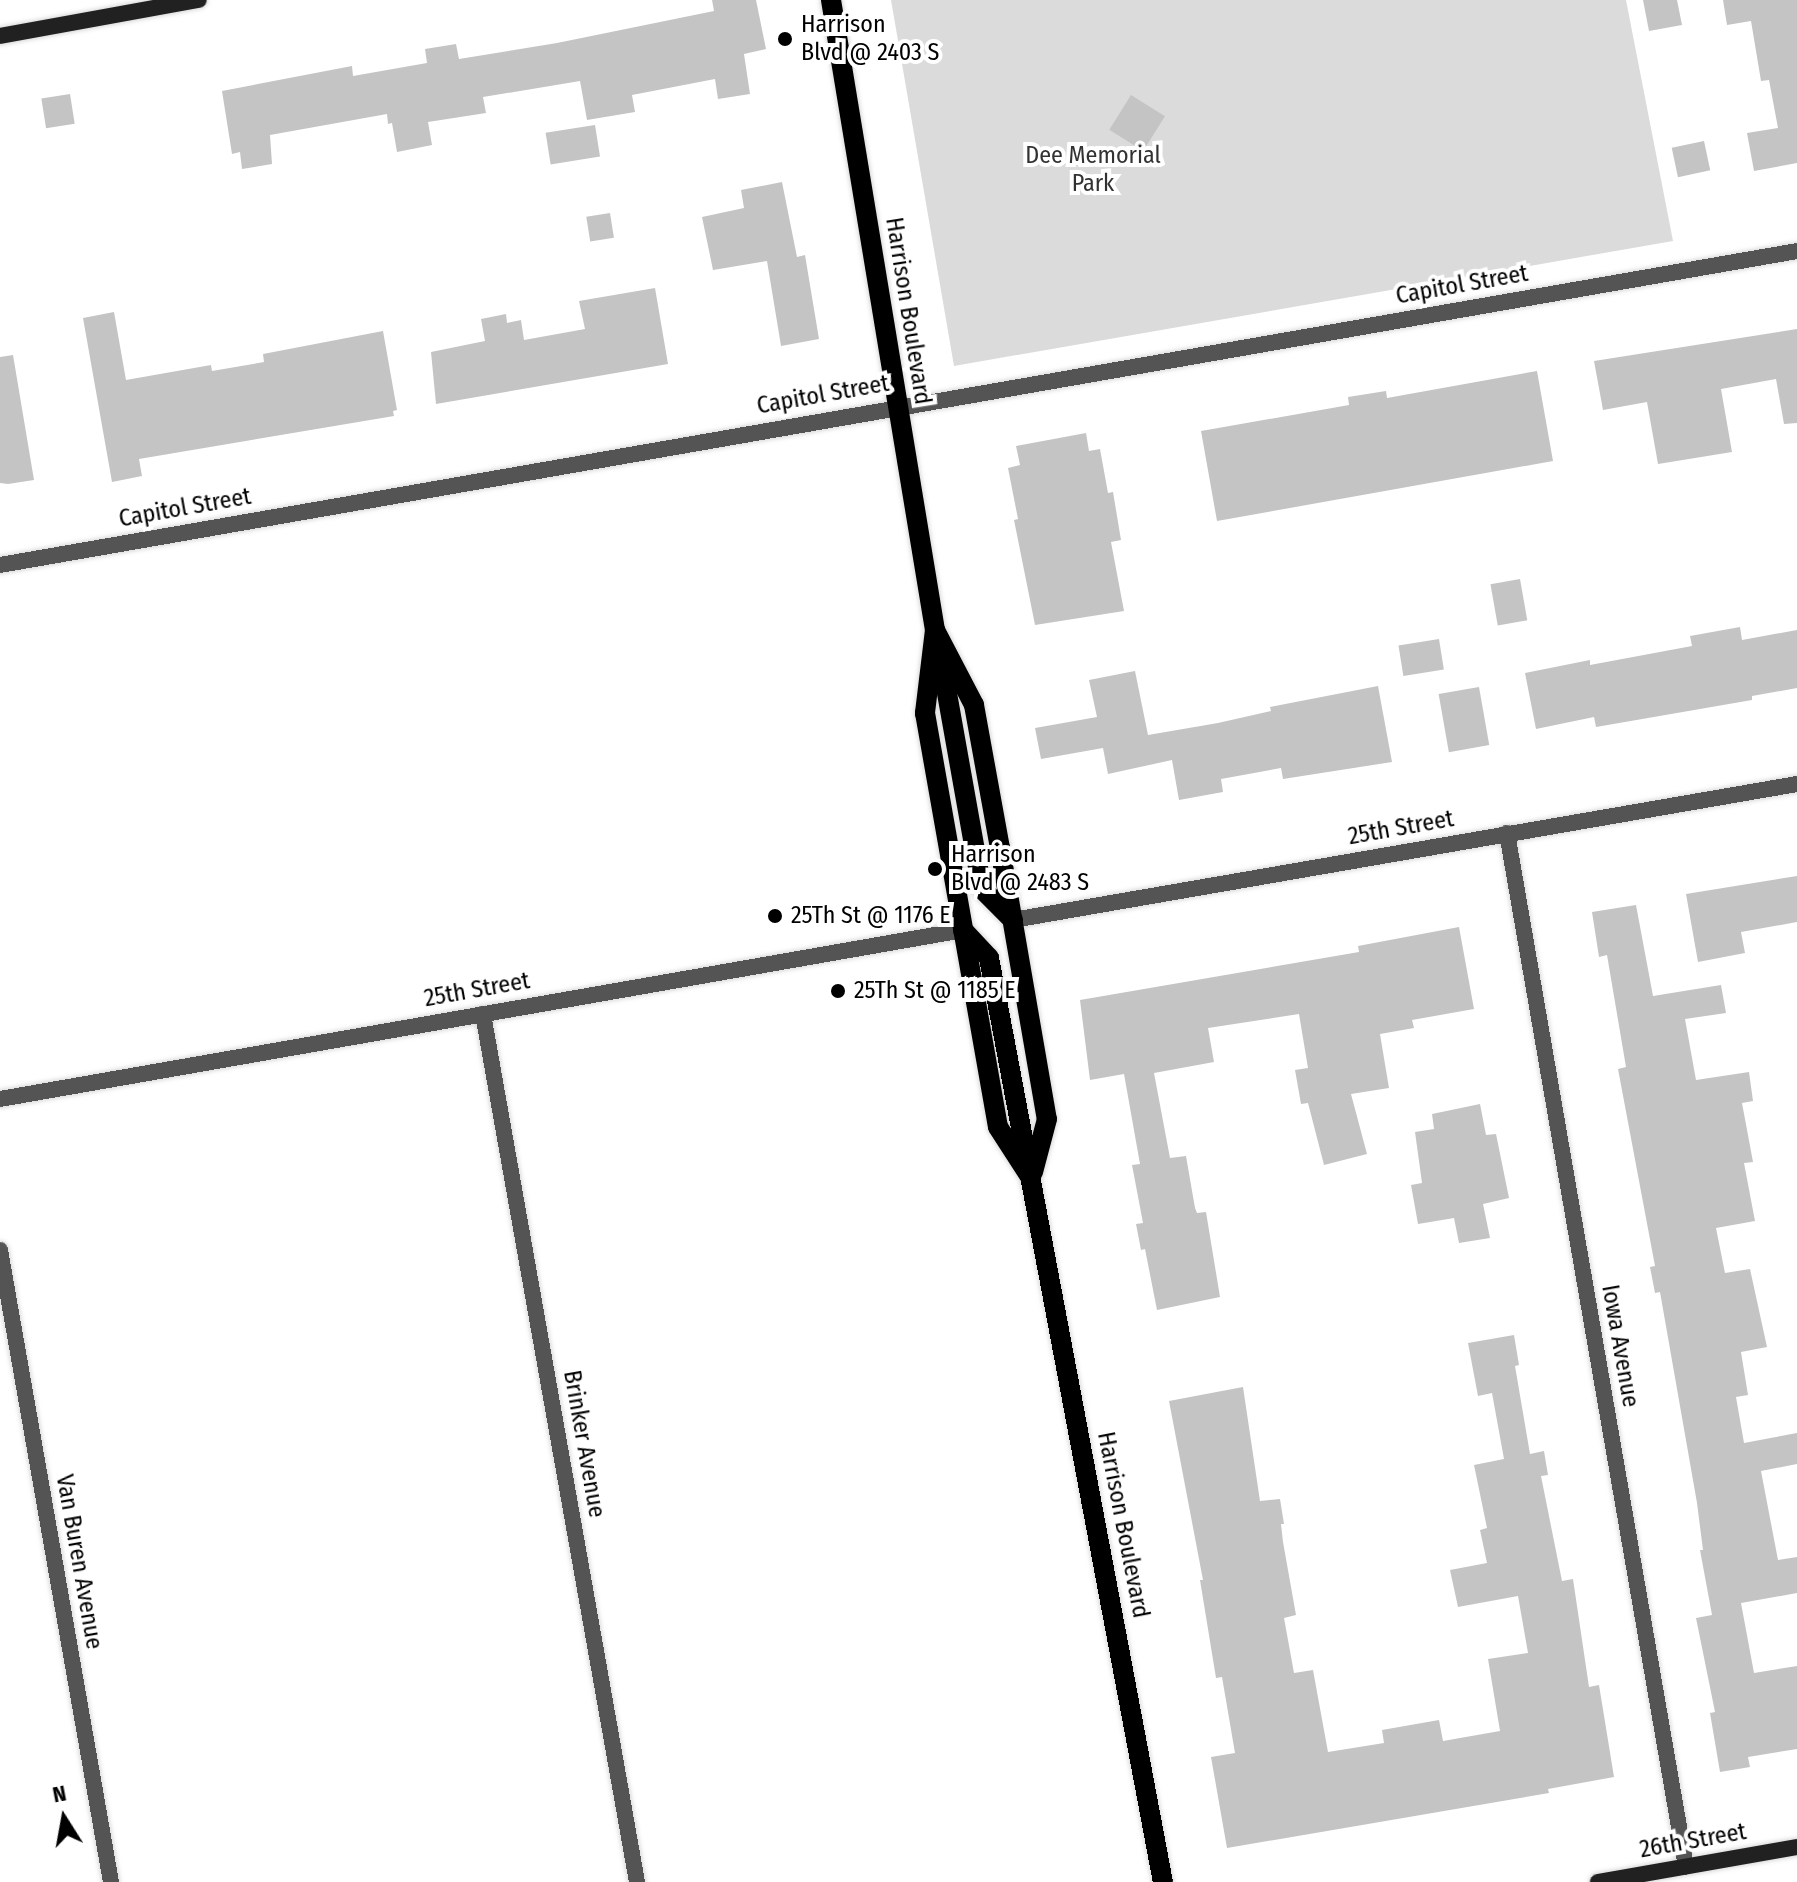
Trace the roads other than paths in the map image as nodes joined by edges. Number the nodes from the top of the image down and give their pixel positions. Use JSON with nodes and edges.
{"nodes":[{"id":1,"x":199,"y":0,"type":"edge"},
{"id":2,"x":831,"y":0,"type":"edge"},
{"id":3,"x":0,"y":36,"type":"edge"},
{"id":4,"x":1797,"y":251,"type":"edge"},
{"id":5,"x":898,"y":407,"type":"junction"},
{"id":6,"x":0,"y":565,"type":"edge"},
{"id":7,"x":935,"y":630,"type":"junction"},
{"id":8,"x":1797,"y":784,"type":"edge"},
{"id":9,"x":1507,"y":833,"type":"junction"},
{"id":10,"x":1013,"y":920,"type":"junction"},
{"id":11,"x":963,"y":930,"type":"junction"},
{"id":12,"x":483,"y":1014,"type":"junction"},
{"id":13,"x":0,"y":1099,"type":"edge"},
{"id":14,"x":1031,"y":1178,"type":"junction"},
{"id":15,"x":0,"y":1250,"type":"edge"},
{"id":16,"x":1797,"y":1847,"type":"edge"},
{"id":17,"x":1686,"y":1867,"type":"junction"},
{"id":18,"x":111,"y":1882,"type":"edge"},
{"id":19,"x":637,"y":1882,"type":"edge"},
{"id":20,"x":1163,"y":1882,"type":"edge"},
{"id":21,"x":1598,"y":1882,"type":"edge"}],
"edges":[{"from":1,"to":3,"type":"street"},
{"from":2,"to":5,"type":"main road","name":"Harrison Boulevard"},
{"from":4,"to":5,"type":"street","name":"Capitol Street"},
{"from":5,"to":6,"type":"street","name":"Capitol Street"},
{"from":5,"to":7,"type":"main road","name":"Harrison Boulevard"},
{"from":7,"to":10,"type":"main road"},
{"from":7,"to":11,"type":"main road","name":"Harrison Boulevard"},
{"from":8,"to":9,"type":"street","name":"25th Street"},
{"from":9,"to":10,"type":"street","name":"25th Street"},
{"from":9,"to":17,"type":"street","name":"Iowa Avenue"},
{"from":10,"to":14,"type":"main road","name":"Harrison Boulevard"},
{"from":11,"to":12,"type":"street","name":"25th Street"},
{"from":11,"to":14,"type":"main road"},
{"from":12,"to":13,"type":"street","name":"25th Street"},
{"from":12,"to":19,"type":"street","name":"Brinker Avenue"},
{"from":14,"to":20,"type":"main road","name":"Harrison Boulevard"},
{"from":15,"to":18,"type":"street","name":"Van Buren Avenue"},
{"from":16,"to":17,"type":"street","name":"26th Street"},
{"from":17,"to":21,"type":"street","name":"26th Street"}]}
